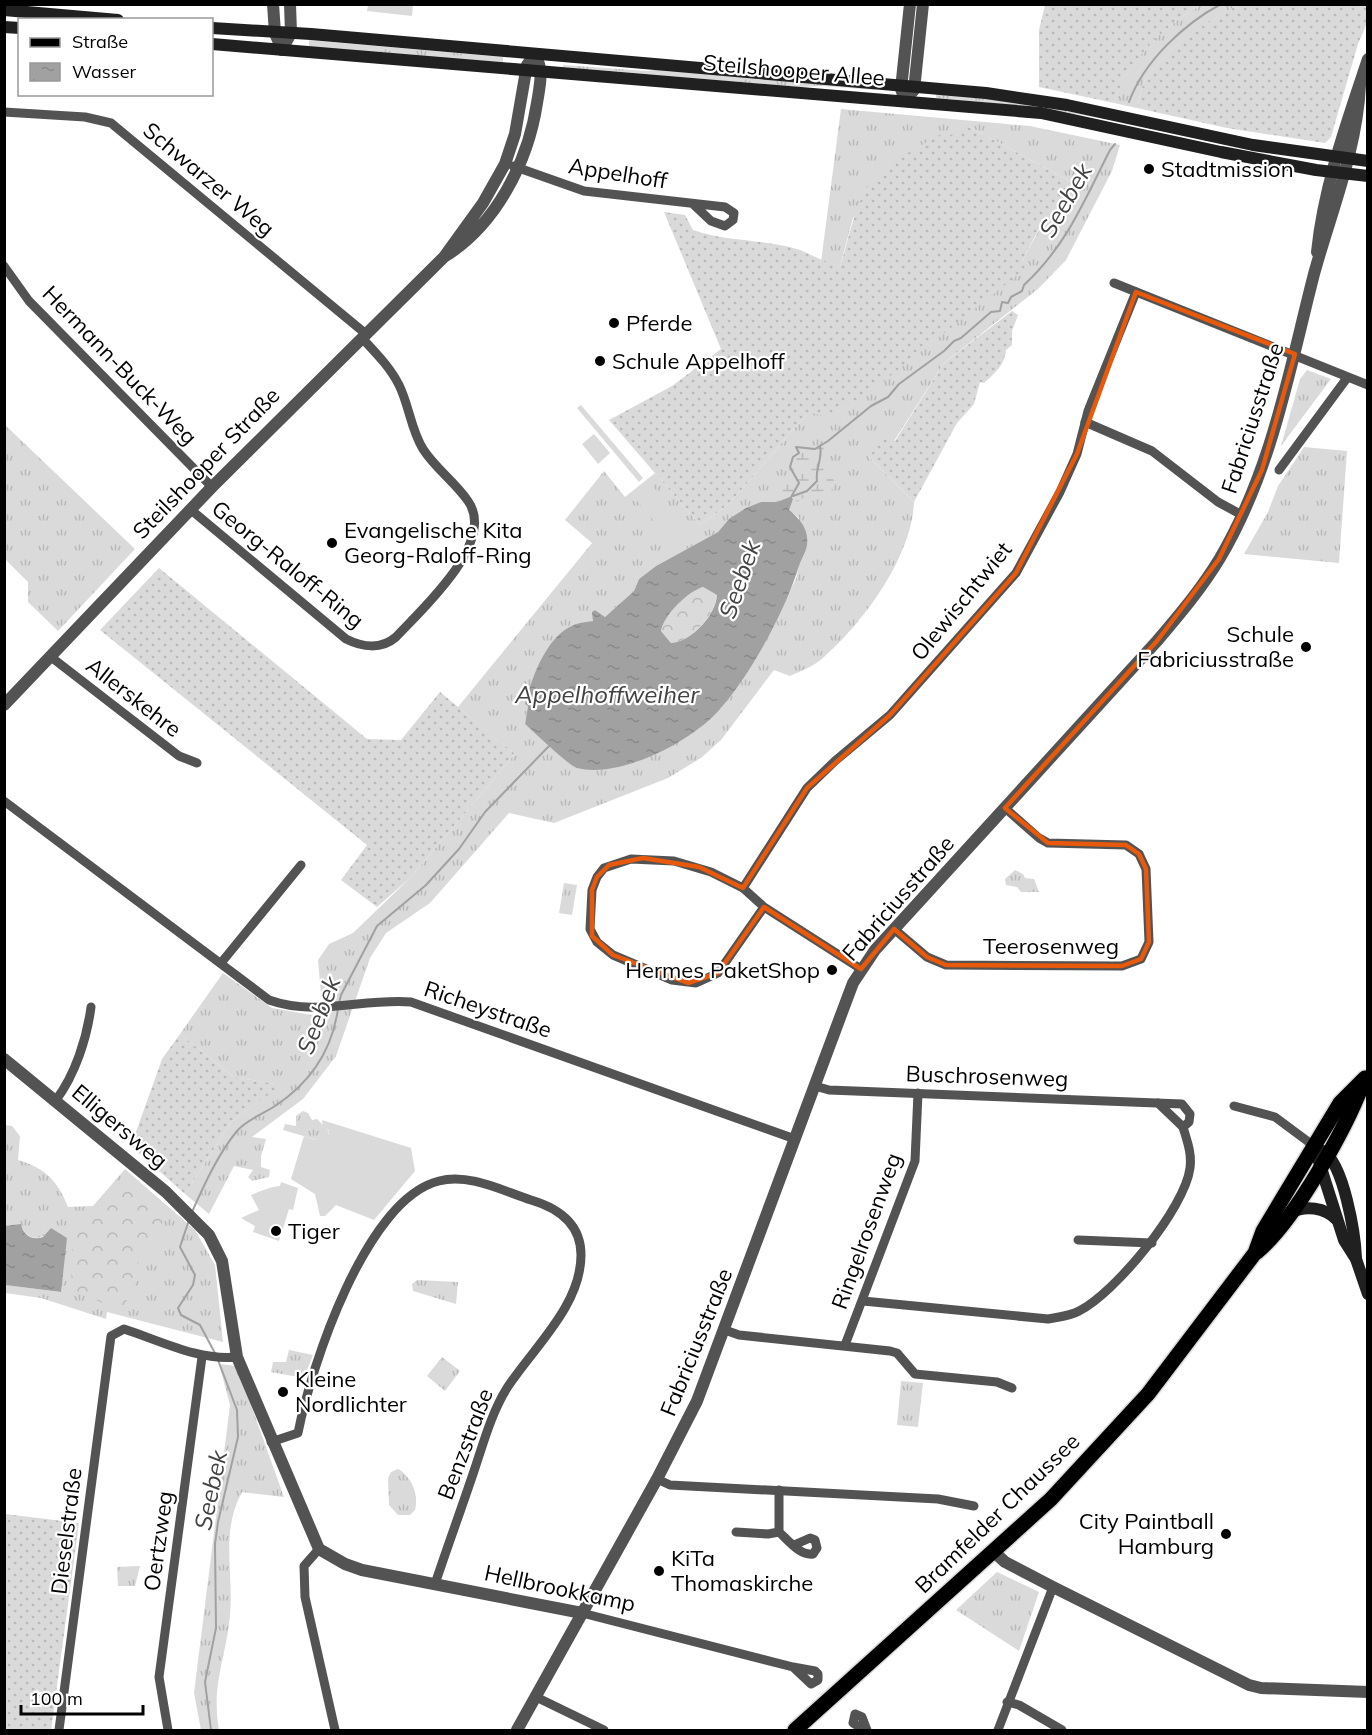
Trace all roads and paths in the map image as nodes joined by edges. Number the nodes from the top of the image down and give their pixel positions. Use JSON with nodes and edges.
{"nodes":[{"id":1,"x":273,"y":4,"type":"edge"},
{"id":2,"x":290,"y":4,"type":"edge"},
{"id":3,"x":910,"y":4,"type":"edge"},
{"id":4,"x":923,"y":4,"type":"edge"},
{"id":5,"x":4,"y":10,"type":"edge"},
{"id":6,"x":95,"y":18,"type":"edge"},
{"id":7,"x":213,"y":28,"type":"edge"},
{"id":8,"x":275,"y":33,"type":"junction"},
{"id":9,"x":291,"y":33,"type":"junction"},
{"id":10,"x":213,"y":44,"type":"edge"},
{"id":11,"x":282,"y":50,"type":"junction"},
{"id":12,"x":535,"y":54,"type":"junction"},
{"id":13,"x":1368,"y":59,"type":"edge"},
{"id":14,"x":526,"y":69,"type":"junction"},
{"id":15,"x":542,"y":70,"type":"junction"},
{"id":16,"x":908,"y":85,"type":"junction"},
{"id":17,"x":905,"y":100,"type":"junction"},
{"id":18,"x":4,"y":112,"type":"edge"},
{"id":19,"x":1121,"y":123,"type":"junction"},
{"id":20,"x":1342,"y":158,"type":"junction"},
{"id":21,"x":1368,"y":161,"type":"edge"},
{"id":22,"x":505,"y":164,"type":"junction"},
{"id":23,"x":520,"y":168,"type":"junction"},
{"id":24,"x":1338,"y":173,"type":"junction"},
{"id":25,"x":1368,"y":176,"type":"edge"},
{"id":26,"x":693,"y":204,"type":"dead end"},
{"id":27,"x":444,"y":257,"type":"junction"},
{"id":28,"x":4,"y":266,"type":"edge"},
{"id":29,"x":1114,"y":283,"type":"dead end"},
{"id":30,"x":1136,"y":292,"type":"junction"},
{"id":31,"x":364,"y":336,"type":"junction"},
{"id":32,"x":1295,"y":354,"type":"junction"},
{"id":33,"x":1347,"y":378,"type":"junction"},
{"id":34,"x":1368,"y":386,"type":"edge"},
{"id":35,"x":1085,"y":422,"type":"junction"},
{"id":36,"x":1279,"y":470,"type":"dead end"},
{"id":37,"x":212,"y":487,"type":"junction"},
{"id":38,"x":190,"y":509,"type":"junction"},
{"id":39,"x":1242,"y":515,"type":"junction"},
{"id":40,"x":51,"y":657,"type":"junction"},
{"id":41,"x":4,"y":705,"type":"edge"},
{"id":42,"x":196,"y":763,"type":"dead end"},
{"id":43,"x":4,"y":801,"type":"edge"},
{"id":44,"x":1005,"y":808,"type":"junction"},
{"id":45,"x":301,"y":865,"type":"dead end"},
{"id":46,"x":743,"y":888,"type":"junction"},
{"id":47,"x":764,"y":908,"type":"junction"},
{"id":48,"x":894,"y":929,"type":"junction"},
{"id":49,"x":221,"y":963,"type":"junction"},
{"id":50,"x":861,"y":969,"type":"junction"},
{"id":51,"x":91,"y":1006,"type":"dead end"},
{"id":52,"x":4,"y":1059,"type":"edge"},
{"id":53,"x":1366,"y":1075,"type":"edge"},
{"id":54,"x":815,"y":1086,"type":"junction"},
{"id":55,"x":918,"y":1093,"type":"junction"},
{"id":56,"x":56,"y":1100,"type":"junction"},
{"id":57,"x":1158,"y":1103,"type":"junction"},
{"id":58,"x":1234,"y":1106,"type":"dead end"},
{"id":59,"x":1183,"y":1127,"type":"junction"},
{"id":60,"x":795,"y":1139,"type":"junction"},
{"id":61,"x":1320,"y":1156,"type":"junction"},
{"id":62,"x":1290,"y":1213,"type":"junction"},
{"id":63,"x":1337,"y":1220,"type":"junction"},
{"id":64,"x":1078,"y":1240,"type":"dead end"},
{"id":65,"x":1152,"y":1243,"type":"junction"},
{"id":66,"x":1255,"y":1253,"type":"junction"},
{"id":67,"x":1356,"y":1259,"type":"junction"},
{"id":68,"x":1368,"y":1294,"type":"edge"},
{"id":69,"x":863,"y":1300,"type":"junction"},
{"id":70,"x":725,"y":1330,"type":"junction"},
{"id":71,"x":845,"y":1345,"type":"junction"},
{"id":72,"x":212,"y":1357,"type":"junction"},
{"id":73,"x":237,"y":1357,"type":"junction"},
{"id":74,"x":1012,"y":1388,"type":"dead end"},
{"id":75,"x":271,"y":1442,"type":"junction"},
{"id":76,"x":657,"y":1479,"type":"junction"},
{"id":77,"x":779,"y":1490,"type":"junction"},
{"id":78,"x":974,"y":1506,"type":"dead end"},
{"id":79,"x":736,"y":1532,"type":"dead end"},
{"id":80,"x":779,"y":1532,"type":"junction"},
{"id":81,"x":794,"y":1545,"type":"dead end"},
{"id":82,"x":319,"y":1549,"type":"junction"},
{"id":83,"x":994,"y":1552,"type":"junction"},
{"id":84,"x":435,"y":1584,"type":"junction"},
{"id":85,"x":1053,"y":1587,"type":"junction"},
{"id":86,"x":582,"y":1613,"type":"junction"},
{"id":87,"x":793,"y":1667,"type":"dead end"},
{"id":88,"x":1368,"y":1692,"type":"edge"},
{"id":89,"x":536,"y":1697,"type":"junction"},
{"id":90,"x":1007,"y":1702,"type":"junction"},
{"id":91,"x":59,"y":1731,"type":"edge"},
{"id":92,"x":168,"y":1731,"type":"edge"},
{"id":93,"x":335,"y":1731,"type":"edge"},
{"id":94,"x":517,"y":1731,"type":"edge"},
{"id":95,"x":604,"y":1731,"type":"edge"},
{"id":96,"x":795,"y":1731,"type":"edge"},
{"id":97,"x":998,"y":1731,"type":"edge"},
{"id":98,"x":1062,"y":1731,"type":"edge"}],
"edges":[{"from":1,"to":8,"type":"street"},
{"from":2,"to":9,"type":"street"},
{"from":3,"to":16,"type":"street"},
{"from":4,"to":16,"type":"street"},
{"from":5,"to":6,"type":"main road"},
{"from":7,"to":8,"type":"main road","name":"Steilshooper Allee"},
{"from":8,"to":9,"type":"main road","name":"Steilshooper Allee"},
{"from":8,"to":11,"type":"street"},
{"from":9,"to":11,"type":"street"},
{"from":9,"to":12,"type":"main road","name":"Steilshooper Allee"},
{"from":10,"to":11,"type":"main road","name":"Steilshooper Allee"},
{"from":11,"to":14,"type":"main road","name":"Steilshooper Allee"},
{"from":12,"to":14,"type":"street","name":"Steilshooper Straße"},
{"from":12,"to":15,"type":"street"},
{"from":12,"to":16,"type":"main road","name":"Steilshooper Allee"},
{"from":13,"to":20,"type":"street","name":"Fabriciusstraße"},
{"from":14,"to":15,"type":"main road","name":"Steilshooper Allee"},
{"from":14,"to":22,"type":"street","name":"Steilshooper Straße"},
{"from":15,"to":17,"type":"main road","name":"Steilshooper Allee"},
{"from":15,"to":23,"type":"street","name":"Steilshooper Straße"},
{"from":16,"to":17,"type":"street"},
{"from":16,"to":19,"type":"main road","name":"Steilshooper Allee"},
{"from":17,"to":19,"type":"main road","name":"Steilshooper Allee"},
{"from":18,"to":31,"type":"street","name":"Schwarzer Weg"},
{"from":19,"to":20,"type":"main road","name":"Steilshooper Allee"},
{"from":19,"to":24,"type":"main road","name":"Steilshooper Allee"},
{"from":20,"to":21,"type":"main road","name":"Steilshooper Allee"},
{"from":20,"to":24,"type":"street","name":"Fabriciusstraße"},
{"from":22,"to":23,"type":"street","name":"Appelhoff"},
{"from":22,"to":27,"type":"street","name":"Steilshooper Straße"},
{"from":23,"to":26,"type":"street","name":"Appelhoff"},
{"from":23,"to":27,"type":"street","name":"Steilshooper Straße"},
{"from":24,"to":25,"type":"main road","name":"Steilshooper Allee"},
{"from":24,"to":32,"type":"street","name":"Fabriciusstraße"},
{"from":27,"to":31,"type":"street","name":"Steilshooper Straße"},
{"from":28,"to":37,"type":"street","name":"Hermann-Buck-Weg"},
{"from":29,"to":30,"type":"street"},
{"from":30,"to":32,"type":"street"},
{"from":30,"to":35,"type":"street","name":"Olewischtwiet"},
{"from":31,"to":37,"type":"street","name":"Steilshooper Straße"},
{"from":31,"to":38,"type":"street","name":"Georg-Raloff-Ring"},
{"from":32,"to":33,"type":"street"},
{"from":32,"to":39,"type":"street","name":"Fabriciusstraße"},
{"from":33,"to":34,"type":"street"},
{"from":33,"to":36,"type":"street","name":"Fabriciusstraße"},
{"from":35,"to":39,"type":"street"},
{"from":35,"to":46,"type":"street","name":"Olewischtwiet"},
{"from":37,"to":38,"type":"street","name":"Steilshooper Straße"},
{"from":38,"to":40,"type":"street","name":"Steilshooper Straße"},
{"from":39,"to":44,"type":"street","name":"Fabriciusstraße"},
{"from":40,"to":41,"type":"street","name":"Steilshooper Straße"},
{"from":40,"to":42,"type":"street","name":"Allerskehre"},
{"from":43,"to":49,"type":"street","name":"Richeystraße"},
{"from":44,"to":48,"type":"street","name":"Fabriciusstraße"},
{"from":44,"to":48,"type":"street","name":"Teerosenweg"},
{"from":45,"to":49,"type":"street"},
{"from":46,"to":47,"type":"street"},
{"from":46,"to":47,"type":"street"},
{"from":47,"to":50,"type":"street"},
{"from":48,"to":50,"type":"street","name":"Fabriciusstraße"},
{"from":49,"to":60,"type":"street","name":"Richeystraße"},
{"from":50,"to":54,"type":"street","name":"Fabriciusstraße"},
{"from":51,"to":56,"type":"street"},
{"from":52,"to":56,"type":"street","name":"Elligersweg"},
{"from":53,"to":61,"type":"main road","name":"Bramfelder Chaussee"},
{"from":54,"to":55,"type":"street","name":"Buschrosenweg"},
{"from":54,"to":60,"type":"street","name":"Fabriciusstraße"},
{"from":55,"to":57,"type":"street","name":"Buschrosenweg"},
{"from":55,"to":69,"type":"street","name":"Ringelrosenweg"},
{"from":56,"to":73,"type":"street","name":"Elligersweg"},
{"from":57,"to":59,"type":"street"},
{"from":57,"to":59,"type":"street","name":"Buschrosenweg"},
{"from":58,"to":61,"type":"street"},
{"from":59,"to":65,"type":"street","name":"Buschrosenweg"},
{"from":60,"to":70,"type":"street","name":"Fabriciusstraße"},
{"from":61,"to":62,"type":"main road","name":"Bramfelder Chaussee"},
{"from":61,"to":63,"type":"main road"},
{"from":61,"to":66,"type":"main road","name":"Bramfelder Chaussee"},
{"from":61,"to":67,"type":"main road"},
{"from":62,"to":63,"type":"main road"},
{"from":62,"to":66,"type":"main road","name":"Bramfelder Chaussee"},
{"from":63,"to":67,"type":"main road"},
{"from":64,"to":65,"type":"street"},
{"from":65,"to":69,"type":"street","name":"Buschrosenweg"},
{"from":66,"to":83,"type":"main road","name":"Bramfelder Chaussee"},
{"from":67,"to":68,"type":"main road"},
{"from":69,"to":71,"type":"street","name":"Ringelrosenweg"},
{"from":70,"to":71,"type":"street"},
{"from":70,"to":76,"type":"street","name":"Fabriciusstraße"},
{"from":71,"to":74,"type":"street"},
{"from":72,"to":73,"type":"street"},
{"from":72,"to":91,"type":"street","name":"Dieselstraße"},
{"from":72,"to":92,"type":"street","name":"Oertzweg"},
{"from":73,"to":75,"type":"street","name":"Elligersweg"},
{"from":75,"to":82,"type":"street","name":"Elligersweg"},
{"from":75,"to":84,"type":"street","name":"Benzstraße"},
{"from":76,"to":77,"type":"street"},
{"from":76,"to":86,"type":"street","name":"Fabriciusstraße"},
{"from":77,"to":78,"type":"street"},
{"from":77,"to":80,"type":"street"},
{"from":79,"to":80,"type":"street"},
{"from":80,"to":81,"type":"street"},
{"from":82,"to":84,"type":"street","name":"Hellbrookkamp"},
{"from":82,"to":93,"type":"street"},
{"from":83,"to":85,"type":"street"},
{"from":83,"to":96,"type":"main road","name":"Bramfelder Chaussee"},
{"from":84,"to":86,"type":"street","name":"Hellbrookkamp"},
{"from":85,"to":88,"type":"street"},
{"from":85,"to":90,"type":"street"},
{"from":86,"to":87,"type":"street","name":"Hellbrookkamp"},
{"from":86,"to":89,"type":"street","name":"Fabriciusstraße"},
{"from":89,"to":94,"type":"street","name":"Fabriciusstraße"},
{"from":89,"to":95,"type":"street"},
{"from":90,"to":97,"type":"street"},
{"from":90,"to":98,"type":"street"}]}
